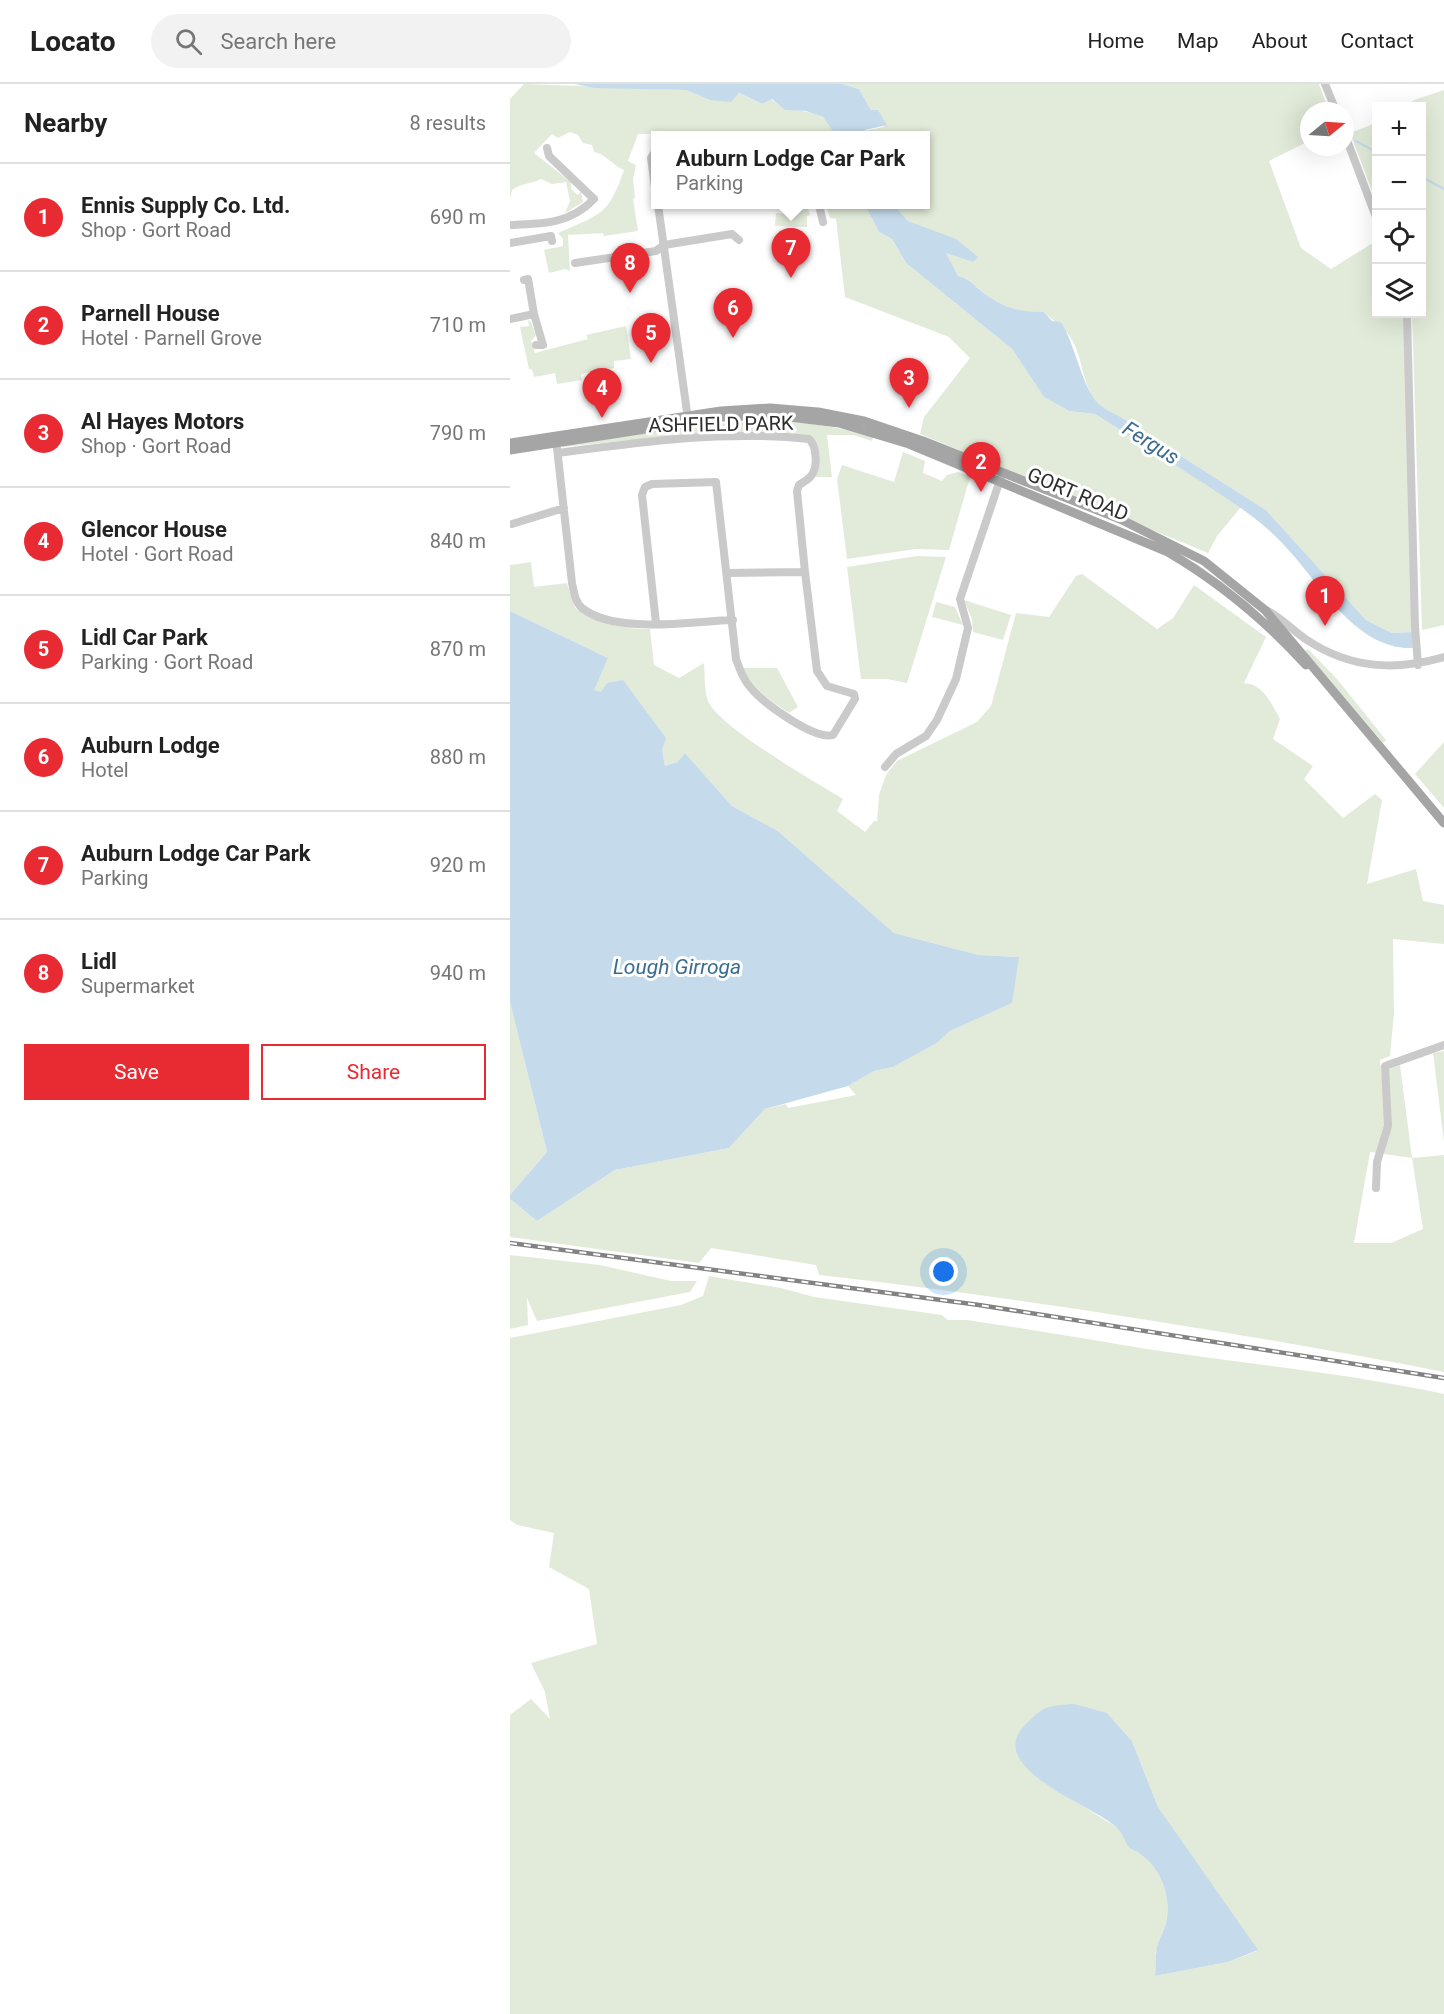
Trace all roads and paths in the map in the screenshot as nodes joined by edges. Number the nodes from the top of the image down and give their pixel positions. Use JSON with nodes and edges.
{"nodes":[{"id":1,"x":1325,"y":84,"type":"edge"},
{"id":2,"x":1332,"y":102,"type":"edge"},
{"id":3,"x":547,"y":148,"type":"dead end"},
{"id":4,"x":1353,"y":156,"type":"edge"},
{"id":5,"x":659,"y":209,"type":"edge"},
{"id":6,"x":820,"y":209,"type":"edge"},
{"id":7,"x":1374,"y":210,"type":"edge"},
{"id":8,"x":823,"y":222,"type":"dead end"},
{"id":9,"x":510,"y":225,"type":"edge"},
{"id":10,"x":739,"y":240,"type":"dead end"},
{"id":11,"x":552,"y":241,"type":"dead end"},
{"id":12,"x":510,"y":243,"type":"edge"},
{"id":13,"x":664,"y":245,"type":"junction"},
{"id":14,"x":575,"y":263,"type":"dead end"},
{"id":15,"x":524,"y":280,"type":"dead end"},
{"id":16,"x":534,"y":314,"type":"junction"},
{"id":17,"x":1407,"y":318,"type":"edge"},
{"id":18,"x":510,"y":319,"type":"edge"},
{"id":19,"x":536,"y":345,"type":"dead end"},
{"id":20,"x":688,"y":419,"type":"junction"},
{"id":21,"x":510,"y":443,"type":"edge"},
{"id":22,"x":557,"y":444,"type":"junction"},
{"id":23,"x":510,"y":450,"type":"edge"},
{"id":24,"x":1001,"y":476,"type":"junction"},
{"id":25,"x":564,"y":508,"type":"junction"},
{"id":26,"x":512,"y":524,"type":"dead end"},
{"id":27,"x":806,"y":572,"type":"junction"},
{"id":28,"x":728,"y":573,"type":"junction"},
{"id":29,"x":1265,"y":610,"type":"junction"},
{"id":30,"x":733,"y":620,"type":"junction"},
{"id":31,"x":656,"y":623,"type":"junction"},
{"id":32,"x":1307,"y":640,"type":"junction"},
{"id":33,"x":1296,"y":649,"type":"junction"},
{"id":34,"x":1444,"y":657,"type":"edge"},
{"id":35,"x":1418,"y":665,"type":"junction"},
{"id":36,"x":885,"y":767,"type":"dead end"},
{"id":37,"x":1444,"y":823,"type":"edge"},
{"id":38,"x":1444,"y":1045,"type":"edge"},
{"id":39,"x":1376,"y":1188,"type":"dead end"}],
"edges":[{"from":1,"to":2,"type":"street"},
{"from":3,"to":9,"type":"street"},
{"from":4,"to":7,"type":"street"},
{"from":5,"to":13,"type":"street"},
{"from":6,"to":8,"type":"street"},
{"from":10,"to":13,"type":"street"},
{"from":11,"to":12,"type":"street"},
{"from":13,"to":14,"type":"street"},
{"from":13,"to":20,"type":"street"},
{"from":15,"to":16,"type":"street"},
{"from":16,"to":18,"type":"street"},
{"from":16,"to":19,"type":"street"},
{"from":17,"to":35,"type":"street"},
{"from":20,"to":22,"type":"main road","name":"GORT ROAD"},
{"from":20,"to":24,"type":"main road","name":"GORT ROAD"},
{"from":20,"to":24,"type":"main road","name":"GORT ROAD"},
{"from":21,"to":22,"type":"main road","name":"GORT ROAD"},
{"from":22,"to":23,"type":"main road","name":"GORT ROAD"},
{"from":22,"to":25,"type":"street"},
{"from":22,"to":27,"type":"street","name":"ASHFIELD PARK"},
{"from":24,"to":29,"type":"main road"},
{"from":24,"to":33,"type":"main road","name":"GORT ROAD"},
{"from":24,"to":36,"type":"street"},
{"from":25,"to":26,"type":"street"},
{"from":25,"to":31,"type":"street"},
{"from":27,"to":28,"type":"street"},
{"from":27,"to":30,"type":"street"},
{"from":28,"to":30,"type":"street"},
{"from":28,"to":31,"type":"street"},
{"from":29,"to":32,"type":"street"},
{"from":29,"to":33,"type":"main road"},
{"from":30,"to":31,"type":"street"},
{"from":32,"to":33,"type":"street"},
{"from":32,"to":35,"type":"street"},
{"from":33,"to":37,"type":"main road","name":"GORT ROAD"},
{"from":34,"to":35,"type":"street"},
{"from":38,"to":39,"type":"street"}]}
